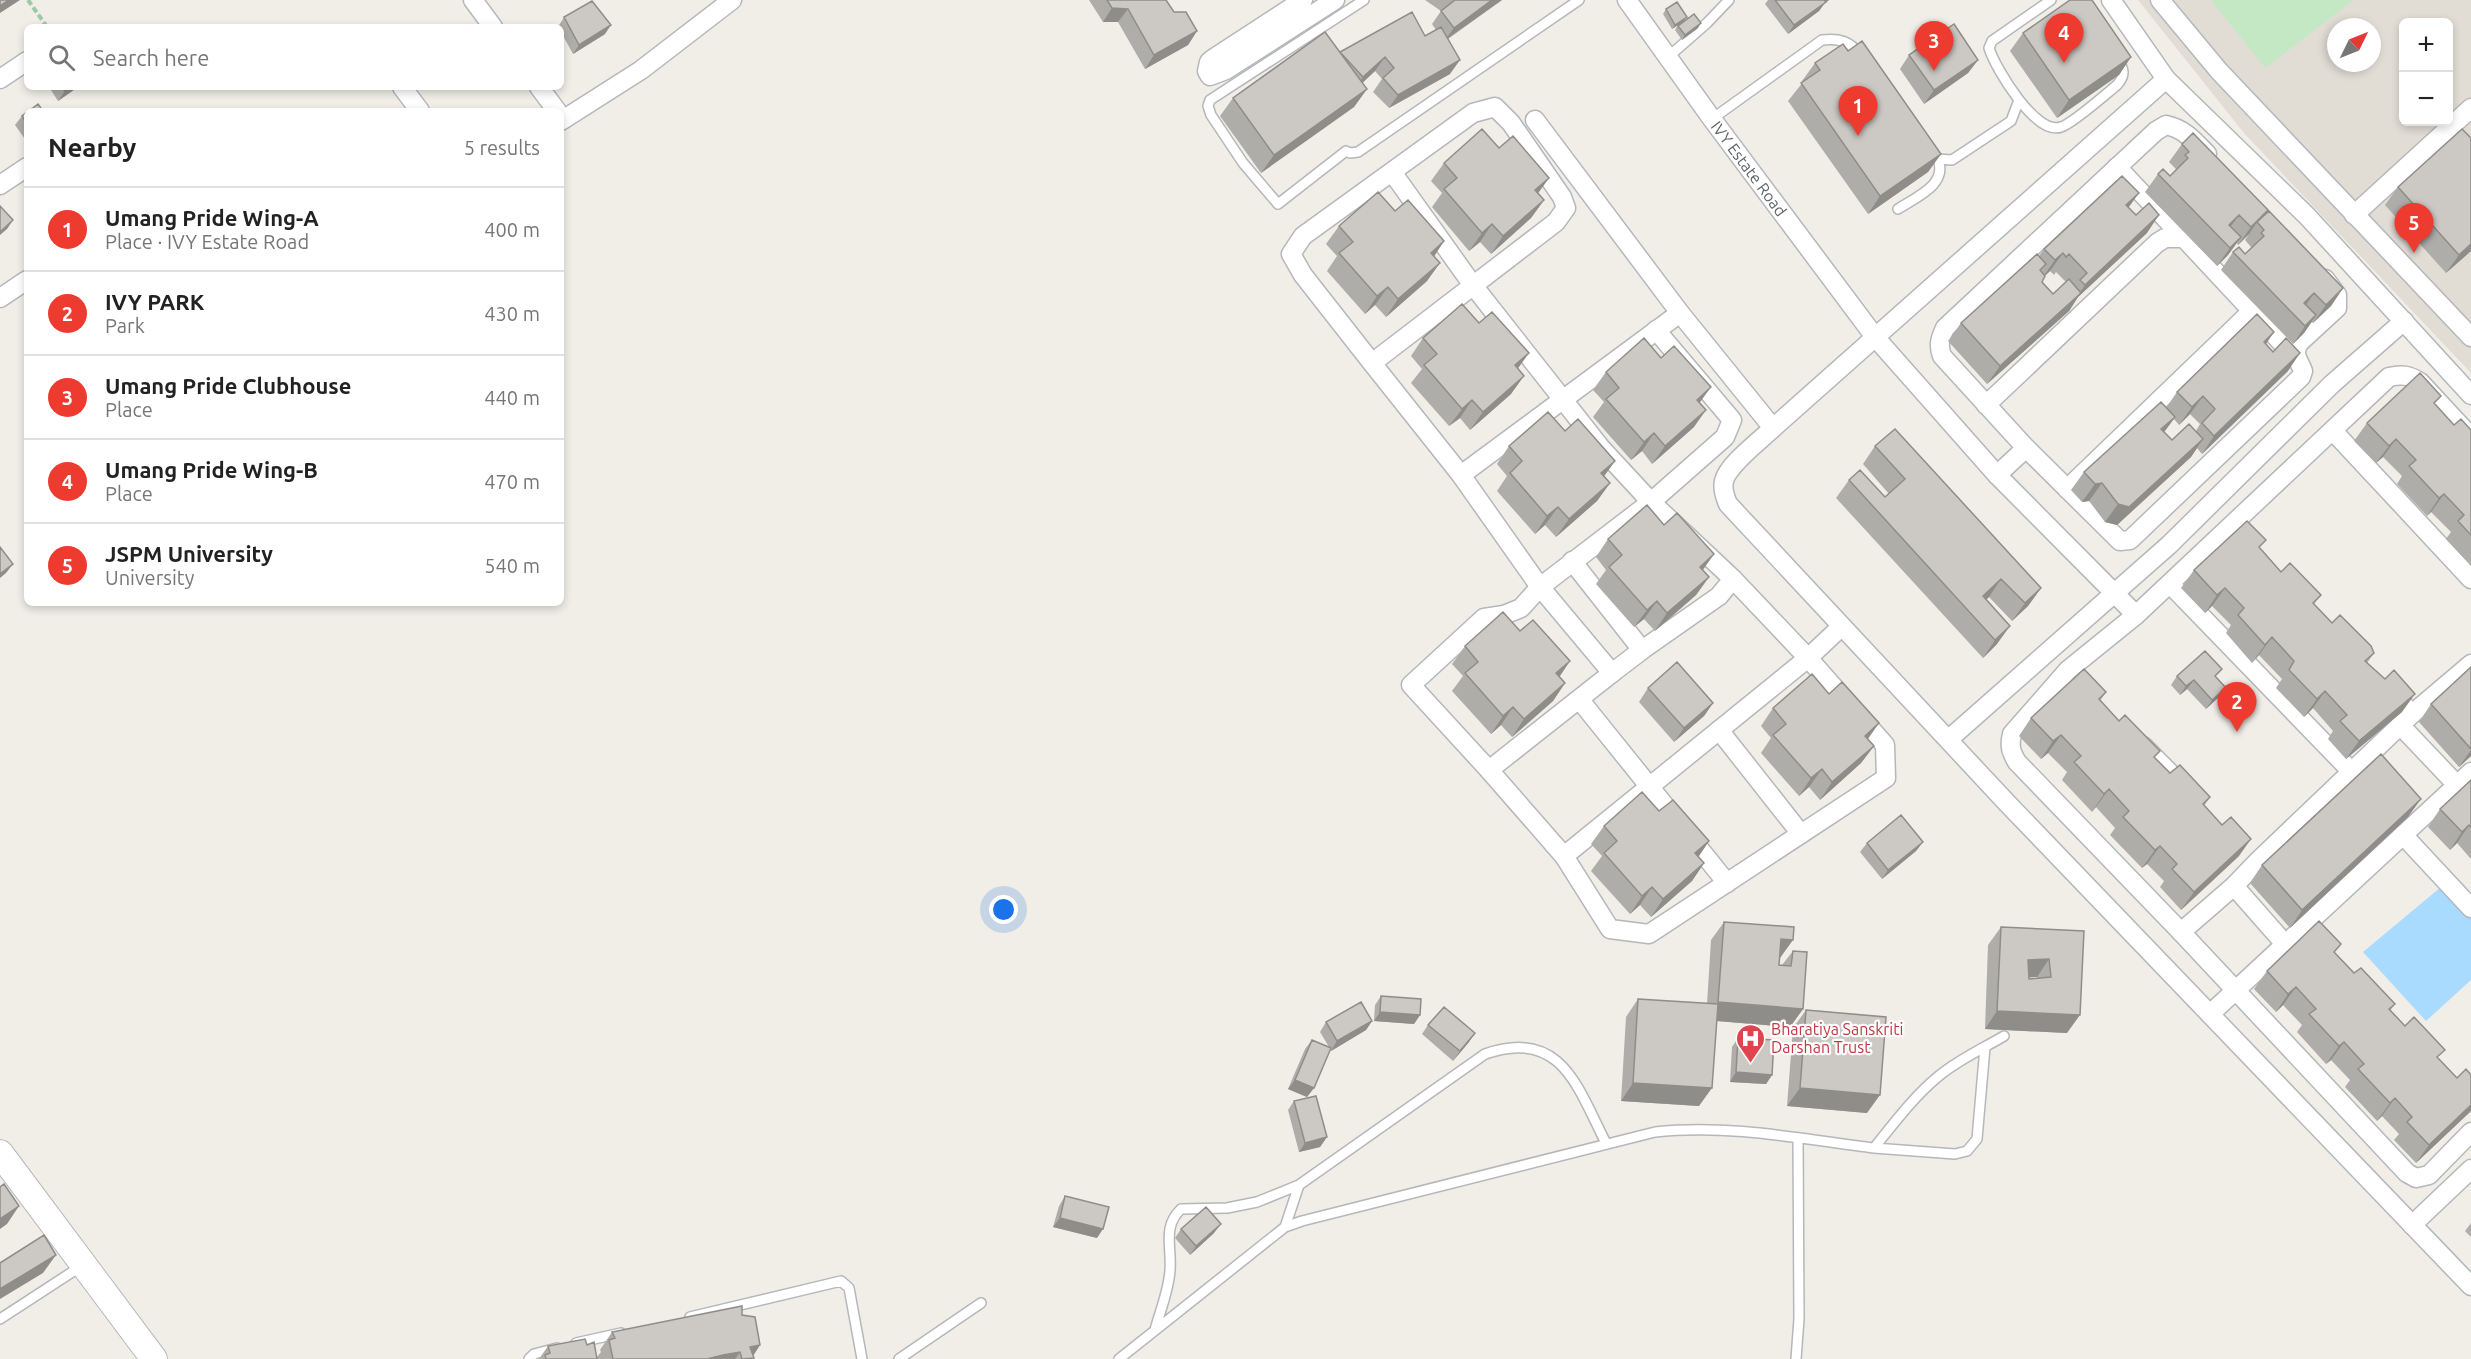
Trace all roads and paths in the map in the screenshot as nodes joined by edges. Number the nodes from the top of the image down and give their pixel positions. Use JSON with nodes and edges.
{"nodes":[{"id":1,"x":28,"y":0,"type":"edge"},
{"id":2,"x":473,"y":0,"type":"edge"},
{"id":3,"x":732,"y":0,"type":"edge"},
{"id":4,"x":1303,"y":0,"type":"edge"},
{"id":5,"x":1335,"y":0,"type":"edge"},
{"id":6,"x":1365,"y":0,"type":"edge"},
{"id":7,"x":1579,"y":0,"type":"edge"},
{"id":8,"x":1627,"y":0,"type":"edge"},
{"id":9,"x":1729,"y":0,"type":"edge"},
{"id":10,"x":2051,"y":0,"type":"edge"},
{"id":11,"x":2111,"y":0,"type":"edge"},
{"id":12,"x":2160,"y":0,"type":"edge"},
{"id":13,"x":45,"y":24,"type":"edge"},
{"id":14,"x":491,"y":24,"type":"edge"},
{"id":15,"x":2109,"y":47,"type":"edge"},
{"id":16,"x":1667,"y":58,"type":"junction"},
{"id":17,"x":24,"y":63,"type":"edge"},
{"id":18,"x":1868,"y":66,"type":"edge"},
{"id":19,"x":0,"y":79,"type":"edge"},
{"id":20,"x":2166,"y":79,"type":"junction"},
{"id":21,"x":404,"y":90,"type":"edge"},
{"id":22,"x":541,"y":90,"type":"edge"},
{"id":23,"x":2019,"y":100,"type":"junction"},
{"id":24,"x":418,"y":108,"type":"edge"},
{"id":25,"x":554,"y":108,"type":"edge"},
{"id":26,"x":2471,"y":108,"type":"edge"},
{"id":27,"x":564,"y":115,"type":"edge"},
{"id":28,"x":1712,"y":119,"type":"junction"},
{"id":29,"x":1535,"y":120,"type":"dead end"},
{"id":30,"x":1921,"y":144,"type":"edge"},
{"id":31,"x":1938,"y":159,"type":"junction"},
{"id":32,"x":2216,"y":164,"type":"edge"},
{"id":33,"x":2117,"y":167,"type":"junction"},
{"id":34,"x":24,"y":169,"type":"edge"},
{"id":35,"x":1392,"y":172,"type":"junction"},
{"id":36,"x":0,"y":185,"type":"edge"},
{"id":37,"x":1898,"y":209,"type":"dead end"},
{"id":38,"x":2354,"y":215,"type":"junction"},
{"id":39,"x":2184,"y":238,"type":"junction"},
{"id":40,"x":2310,"y":264,"type":"edge"},
{"id":41,"x":24,"y":282,"type":"edge"},
{"id":42,"x":1473,"y":284,"type":"junction"},
{"id":43,"x":0,"y":298,"type":"edge"},
{"id":44,"x":2252,"y":311,"type":"junction"},
{"id":45,"x":1680,"y":313,"type":"junction"},
{"id":46,"x":2404,"y":321,"type":"junction"},
{"id":47,"x":1656,"y":330,"type":"junction"},
{"id":48,"x":1875,"y":336,"type":"junction"},
{"id":49,"x":2471,"y":337,"type":"edge"},
{"id":50,"x":2295,"y":357,"type":"junction"},
{"id":51,"x":1372,"y":363,"type":"junction"},
{"id":52,"x":2471,"y":395,"type":"edge"},
{"id":53,"x":1562,"y":400,"type":"junction"},
{"id":54,"x":1986,"y":405,"type":"junction"},
{"id":55,"x":1773,"y":428,"type":"junction"},
{"id":56,"x":2332,"y":431,"type":"junction"},
{"id":57,"x":2471,"y":437,"type":"edge"},
{"id":58,"x":2026,"y":448,"type":"junction"},
{"id":59,"x":2261,"y":454,"type":"junction"},
{"id":60,"x":1461,"y":475,"type":"junction"},
{"id":61,"x":1996,"y":476,"type":"junction"},
{"id":62,"x":2285,"y":476,"type":"junction"},
{"id":63,"x":2067,"y":489,"type":"junction"},
{"id":64,"x":1651,"y":502,"type":"junction"},
{"id":65,"x":1572,"y":561,"type":"junction"},
{"id":66,"x":1733,"y":579,"type":"junction"},
{"id":67,"x":2471,"y":579,"type":"edge"},
{"id":68,"x":2170,"y":584,"type":"junction"},
{"id":69,"x":1540,"y":587,"type":"junction"},
{"id":70,"x":2114,"y":594,"type":"junction"},
{"id":71,"x":2136,"y":615,"type":"junction"},
{"id":72,"x":1841,"y":627,"type":"junction"},
{"id":73,"x":1642,"y":650,"type":"junction"},
{"id":74,"x":1808,"y":658,"type":"junction"},
{"id":75,"x":2471,"y":664,"type":"edge"},
{"id":76,"x":2068,"y":670,"type":"junction"},
{"id":77,"x":1612,"y":673,"type":"junction"},
{"id":78,"x":2380,"y":679,"type":"edge"},
{"id":79,"x":2084,"y":687,"type":"edge"},
{"id":80,"x":1579,"y":699,"type":"junction"},
{"id":81,"x":2406,"y":719,"type":"junction"},
{"id":82,"x":1719,"y":730,"type":"junction"},
{"id":83,"x":2134,"y":737,"type":"edge"},
{"id":84,"x":1949,"y":739,"type":"junction"},
{"id":85,"x":1489,"y":770,"type":"junction"},
{"id":86,"x":2352,"y":772,"type":"junction"},
{"id":87,"x":2471,"y":772,"type":"edge"},
{"id":88,"x":2457,"y":785,"type":"junction"},
{"id":89,"x":1649,"y":786,"type":"junction"},
{"id":90,"x":2405,"y":801,"type":"edge"},
{"id":91,"x":2200,"y":803,"type":"edge"},
{"id":92,"x":2421,"y":818,"type":"junction"},
{"id":93,"x":1801,"y":834,"type":"junction"},
{"id":94,"x":2403,"y":835,"type":"junction"},
{"id":95,"x":1564,"y":856,"type":"junction"},
{"id":96,"x":1727,"y":883,"type":"junction"},
{"id":97,"x":2234,"y":886,"type":"junction"},
{"id":98,"x":2471,"y":908,"type":"edge"},
{"id":99,"x":2306,"y":924,"type":"junction"},
{"id":100,"x":2181,"y":932,"type":"junction"},
{"id":101,"x":2322,"y":941,"type":"edge"},
{"id":102,"x":2286,"y":944,"type":"junction"},
{"id":103,"x":2235,"y":990,"type":"junction"},
{"id":104,"x":2210,"y":1014,"type":"junction"},
{"id":105,"x":2004,"y":1036,"type":"dead end"},
{"id":106,"x":1985,"y":1047,"type":"junction"},
{"id":107,"x":2471,"y":1132,"type":"edge"},
{"id":108,"x":1798,"y":1138,"type":"junction"},
{"id":109,"x":1606,"y":1143,"type":"junction"},
{"id":110,"x":1874,"y":1148,"type":"junction"},
{"id":111,"x":0,"y":1153,"type":"edge"},
{"id":112,"x":2471,"y":1169,"type":"edge"},
{"id":113,"x":1299,"y":1185,"type":"junction"},
{"id":114,"x":2412,"y":1225,"type":"junction"},
{"id":115,"x":1285,"y":1227,"type":"junction"},
{"id":116,"x":85,"y":1264,"type":"junction"},
{"id":117,"x":2471,"y":1286,"type":"edge"},
{"id":118,"x":981,"y":1303,"type":"dead end"},
{"id":119,"x":0,"y":1319,"type":"edge"},
{"id":120,"x":680,"y":1319,"type":"edge"},
{"id":121,"x":634,"y":1330,"type":"edge"},
{"id":122,"x":1155,"y":1330,"type":"junction"},
{"id":123,"x":154,"y":1359,"type":"edge"},
{"id":124,"x":529,"y":1359,"type":"edge"},
{"id":125,"x":862,"y":1359,"type":"edge"},
{"id":126,"x":899,"y":1359,"type":"edge"},
{"id":127,"x":1119,"y":1359,"type":"edge"},
{"id":128,"x":1796,"y":1359,"type":"edge"}],
"edges":[{"from":1,"to":13,"type":"path"},
{"from":2,"to":14,"type":"street"},
{"from":3,"to":27,"type":"street"},
{"from":4,"to":5,"type":"street"},
{"from":6,"to":7,"type":"lane"},
{"from":8,"to":16,"type":"street","name":"IVY Estate Road"},
{"from":9,"to":16,"type":"lane"},
{"from":10,"to":23,"type":"lane"},
{"from":11,"to":20,"type":"street"},
{"from":12,"to":38,"type":"street"},
{"from":15,"to":23,"type":"lane"},
{"from":16,"to":28,"type":"street","name":"IVY Estate Road"},
{"from":17,"to":19,"type":"street"},
{"from":18,"to":28,"type":"lane"},
{"from":20,"to":46,"type":"street"},
{"from":20,"to":48,"type":"street"},
{"from":21,"to":24,"type":"street"},
{"from":22,"to":25,"type":"street"},
{"from":23,"to":31,"type":"lane"},
{"from":26,"to":38,"type":"street"},
{"from":28,"to":48,"type":"street","name":"IVY Estate Road"},
{"from":29,"to":45,"type":"street"},
{"from":30,"to":31,"type":"lane"},
{"from":31,"to":37,"type":"lane"},
{"from":32,"to":33,"type":"street"},
{"from":33,"to":39,"type":"street"},
{"from":33,"to":54,"type":"street"},
{"from":34,"to":36,"type":"street"},
{"from":35,"to":42,"type":"street"},
{"from":35,"to":42,"type":"street"},
{"from":35,"to":51,"type":"street"},
{"from":38,"to":49,"type":"street"},
{"from":39,"to":44,"type":"street"},
{"from":39,"to":54,"type":"street"},
{"from":40,"to":50,"type":"street"},
{"from":41,"to":43,"type":"street"},
{"from":42,"to":51,"type":"street"},
{"from":42,"to":53,"type":"street"},
{"from":44,"to":50,"type":"street"},
{"from":44,"to":63,"type":"street"},
{"from":45,"to":47,"type":"street"},
{"from":45,"to":55,"type":"street"},
{"from":46,"to":52,"type":"street"},
{"from":46,"to":59,"type":"street"},
{"from":47,"to":53,"type":"street"},
{"from":47,"to":64,"type":"street"},
{"from":48,"to":55,"type":"street"},
{"from":48,"to":61,"type":"street","name":"IVY Estate Road"},
{"from":50,"to":63,"type":"street"},
{"from":51,"to":60,"type":"street"},
{"from":53,"to":60,"type":"street"},
{"from":53,"to":64,"type":"street"},
{"from":54,"to":58,"type":"street"},
{"from":55,"to":72,"type":"street"},
{"from":56,"to":57,"type":"street"},
{"from":56,"to":62,"type":"street"},
{"from":56,"to":67,"type":"street"},
{"from":58,"to":61,"type":"street"},
{"from":58,"to":63,"type":"street"},
{"from":59,"to":62,"type":"street"},
{"from":59,"to":70,"type":"street"},
{"from":60,"to":69,"type":"street"},
{"from":61,"to":70,"type":"street","name":"IVY Estate Road"},
{"from":62,"to":68,"type":"street"},
{"from":64,"to":65,"type":"street"},
{"from":64,"to":66,"type":"street"},
{"from":65,"to":69,"type":"street"},
{"from":65,"to":73,"type":"street"},
{"from":66,"to":73,"type":"street"},
{"from":66,"to":74,"type":"street"},
{"from":68,"to":71,"type":"street"},
{"from":68,"to":86,"type":"street"},
{"from":69,"to":77,"type":"street"},
{"from":69,"to":85,"type":"street"},
{"from":70,"to":71,"type":"street","name":"IVY Estate Road"},
{"from":70,"to":84,"type":"street"},
{"from":71,"to":76,"type":"street"},
{"from":72,"to":74,"type":"street"},
{"from":72,"to":84,"type":"street"},
{"from":73,"to":77,"type":"street"},
{"from":74,"to":82,"type":"street"},
{"from":74,"to":93,"type":"street"},
{"from":75,"to":81,"type":"street"},
{"from":76,"to":79,"type":"street"},
{"from":76,"to":100,"type":"street"},
{"from":77,"to":80,"type":"street"},
{"from":78,"to":81,"type":"street"},
{"from":80,"to":85,"type":"street"},
{"from":80,"to":89,"type":"street"},
{"from":81,"to":86,"type":"street"},
{"from":81,"to":88,"type":"street"},
{"from":82,"to":89,"type":"street"},
{"from":82,"to":93,"type":"street"},
{"from":83,"to":91,"type":"street"},
{"from":84,"to":104,"type":"street"},
{"from":85,"to":95,"type":"street"},
{"from":86,"to":97,"type":"street"},
{"from":87,"to":88,"type":"street"},
{"from":88,"to":92,"type":"street"},
{"from":89,"to":95,"type":"street"},
{"from":89,"to":96,"type":"street"},
{"from":90,"to":92,"type":"street"},
{"from":92,"to":94,"type":"street"},
{"from":93,"to":96,"type":"street"},
{"from":94,"to":98,"type":"street"},
{"from":94,"to":99,"type":"street"},
{"from":95,"to":96,"type":"street"},
{"from":97,"to":100,"type":"street"},
{"from":97,"to":102,"type":"street"},
{"from":99,"to":101,"type":"street"},
{"from":99,"to":102,"type":"street"},
{"from":100,"to":103,"type":"street"},
{"from":102,"to":103,"type":"street"},
{"from":103,"to":104,"type":"street"},
{"from":103,"to":107,"type":"street"},
{"from":104,"to":114,"type":"street"},
{"from":105,"to":106,"type":"lane"},
{"from":106,"to":110,"type":"lane"},
{"from":106,"to":110,"type":"lane"},
{"from":108,"to":109,"type":"lane"},
{"from":108,"to":110,"type":"lane"},
{"from":108,"to":128,"type":"lane"},
{"from":109,"to":113,"type":"lane"},
{"from":109,"to":115,"type":"lane"},
{"from":111,"to":116,"type":"main road"},
{"from":112,"to":114,"type":"street"},
{"from":113,"to":115,"type":"lane"},
{"from":113,"to":122,"type":"lane"},
{"from":114,"to":117,"type":"street"},
{"from":115,"to":122,"type":"lane"},
{"from":116,"to":119,"type":"lane"},
{"from":116,"to":123,"type":"main road"},
{"from":118,"to":126,"type":"lane"},
{"from":120,"to":125,"type":"lane"},
{"from":121,"to":124,"type":"lane"},
{"from":122,"to":127,"type":"lane"}]}
